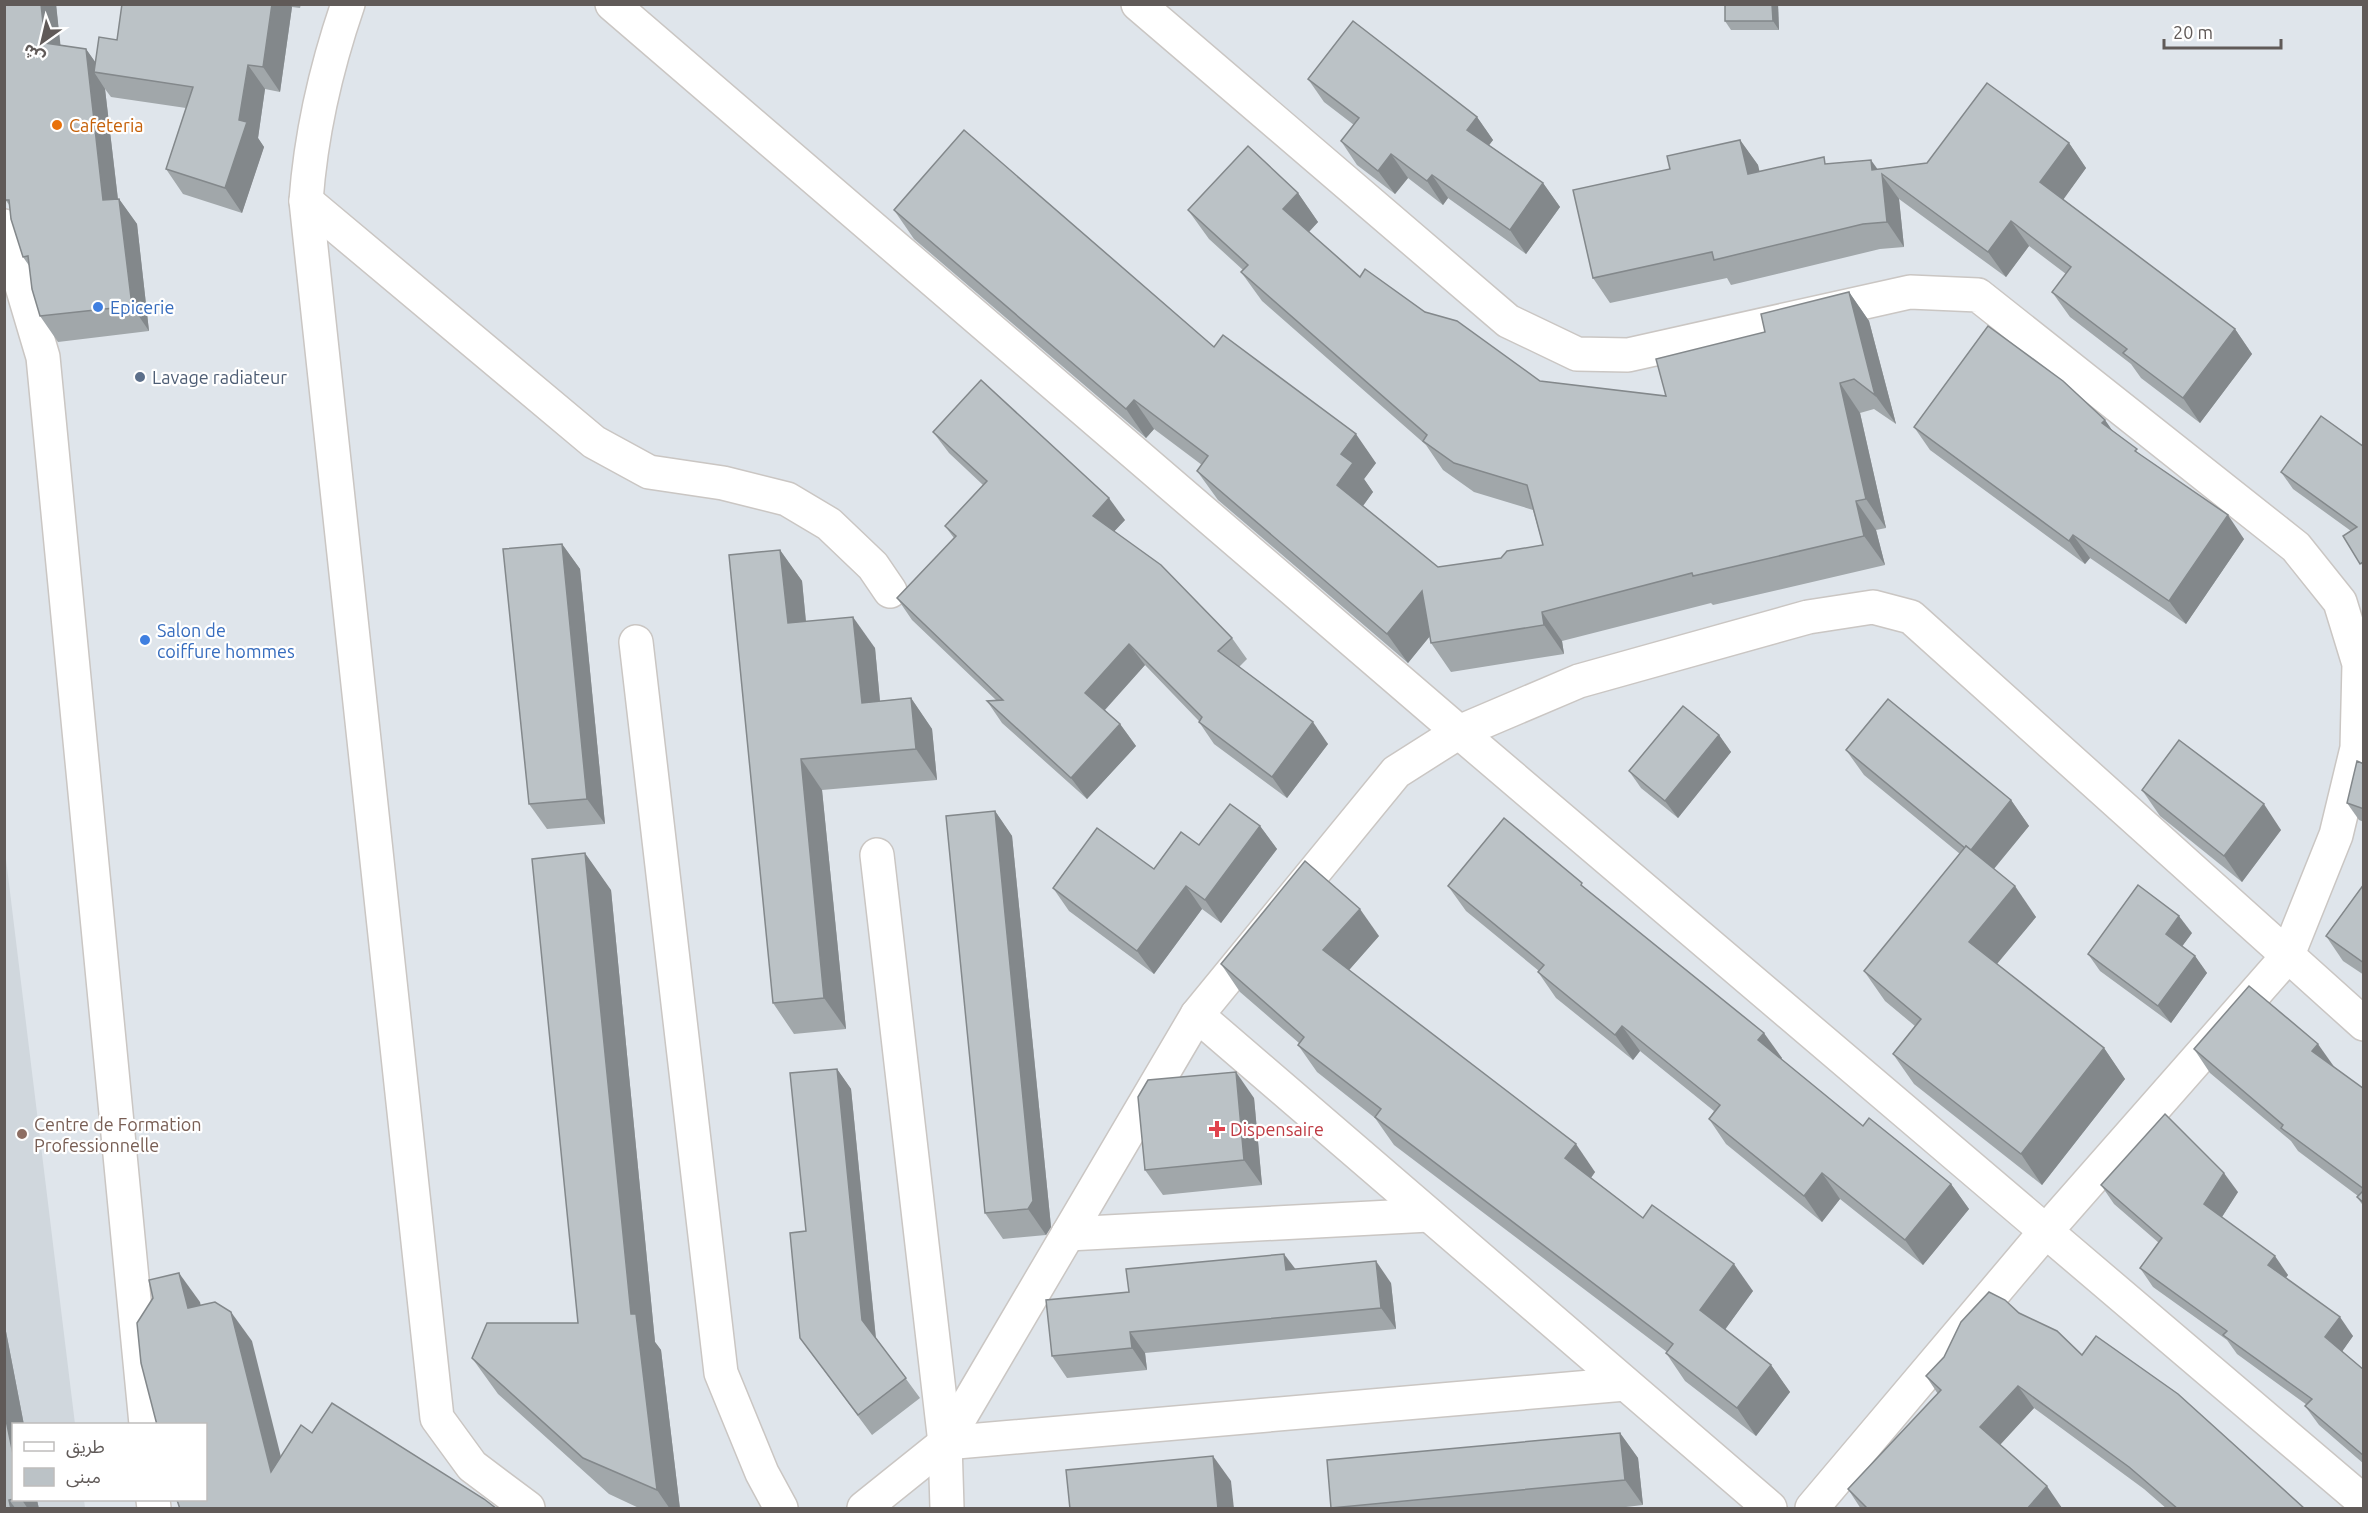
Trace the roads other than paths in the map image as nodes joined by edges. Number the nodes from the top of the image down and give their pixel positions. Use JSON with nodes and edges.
{"nodes":[{"id":1,"x":348,"y":4,"type":"edge"},
{"id":2,"x":612,"y":4,"type":"edge"},
{"id":3,"x":1138,"y":4,"type":"edge"},
{"id":4,"x":306,"y":201,"type":"junction"},
{"id":5,"x":4,"y":226,"type":"edge"},
{"id":6,"x":890,"y":591,"type":"dead end"},
{"id":7,"x":636,"y":642,"type":"dead end"},
{"id":8,"x":1458,"y":732,"type":"junction"},
{"id":9,"x":878,"y":855,"type":"dead end"},
{"id":10,"x":2287,"y":957,"type":"junction"},
{"id":11,"x":1197,"y":1015,"type":"junction"},
{"id":12,"x":2364,"y":1024,"type":"edge"},
{"id":13,"x":1430,"y":1215,"type":"junction"},
{"id":14,"x":2046,"y":1231,"type":"junction"},
{"id":15,"x":1068,"y":1234,"type":"junction"},
{"id":16,"x":1625,"y":1384,"type":"junction"},
{"id":17,"x":146,"y":1423,"type":"edge"},
{"id":18,"x":945,"y":1443,"type":"junction"},
{"id":19,"x":2364,"y":1502,"type":"edge"},
{"id":20,"x":528,"y":1509,"type":"edge"},
{"id":21,"x":781,"y":1509,"type":"edge"},
{"id":22,"x":864,"y":1509,"type":"edge"},
{"id":23,"x":947,"y":1509,"type":"edge"},
{"id":24,"x":1770,"y":1509,"type":"edge"},
{"id":25,"x":1812,"y":1509,"type":"edge"}],
"edges":[{"from":1,"to":4,"type":"street"},
{"from":2,"to":8,"type":"street"},
{"from":3,"to":10,"type":"street"},
{"from":4,"to":6,"type":"street"},
{"from":4,"to":20,"type":"street"},
{"from":5,"to":17,"type":"street"},
{"from":7,"to":21,"type":"street"},
{"from":8,"to":10,"type":"street"},
{"from":8,"to":11,"type":"street"},
{"from":8,"to":14,"type":"street"},
{"from":9,"to":18,"type":"street"},
{"from":10,"to":12,"type":"street"},
{"from":10,"to":14,"type":"street"},
{"from":11,"to":13,"type":"street"},
{"from":11,"to":15,"type":"street"},
{"from":13,"to":15,"type":"street"},
{"from":13,"to":16,"type":"street"},
{"from":14,"to":19,"type":"street"},
{"from":14,"to":25,"type":"street"},
{"from":15,"to":18,"type":"street"},
{"from":16,"to":18,"type":"street"},
{"from":16,"to":24,"type":"street"},
{"from":18,"to":22,"type":"street"},
{"from":18,"to":23,"type":"street"}]}
